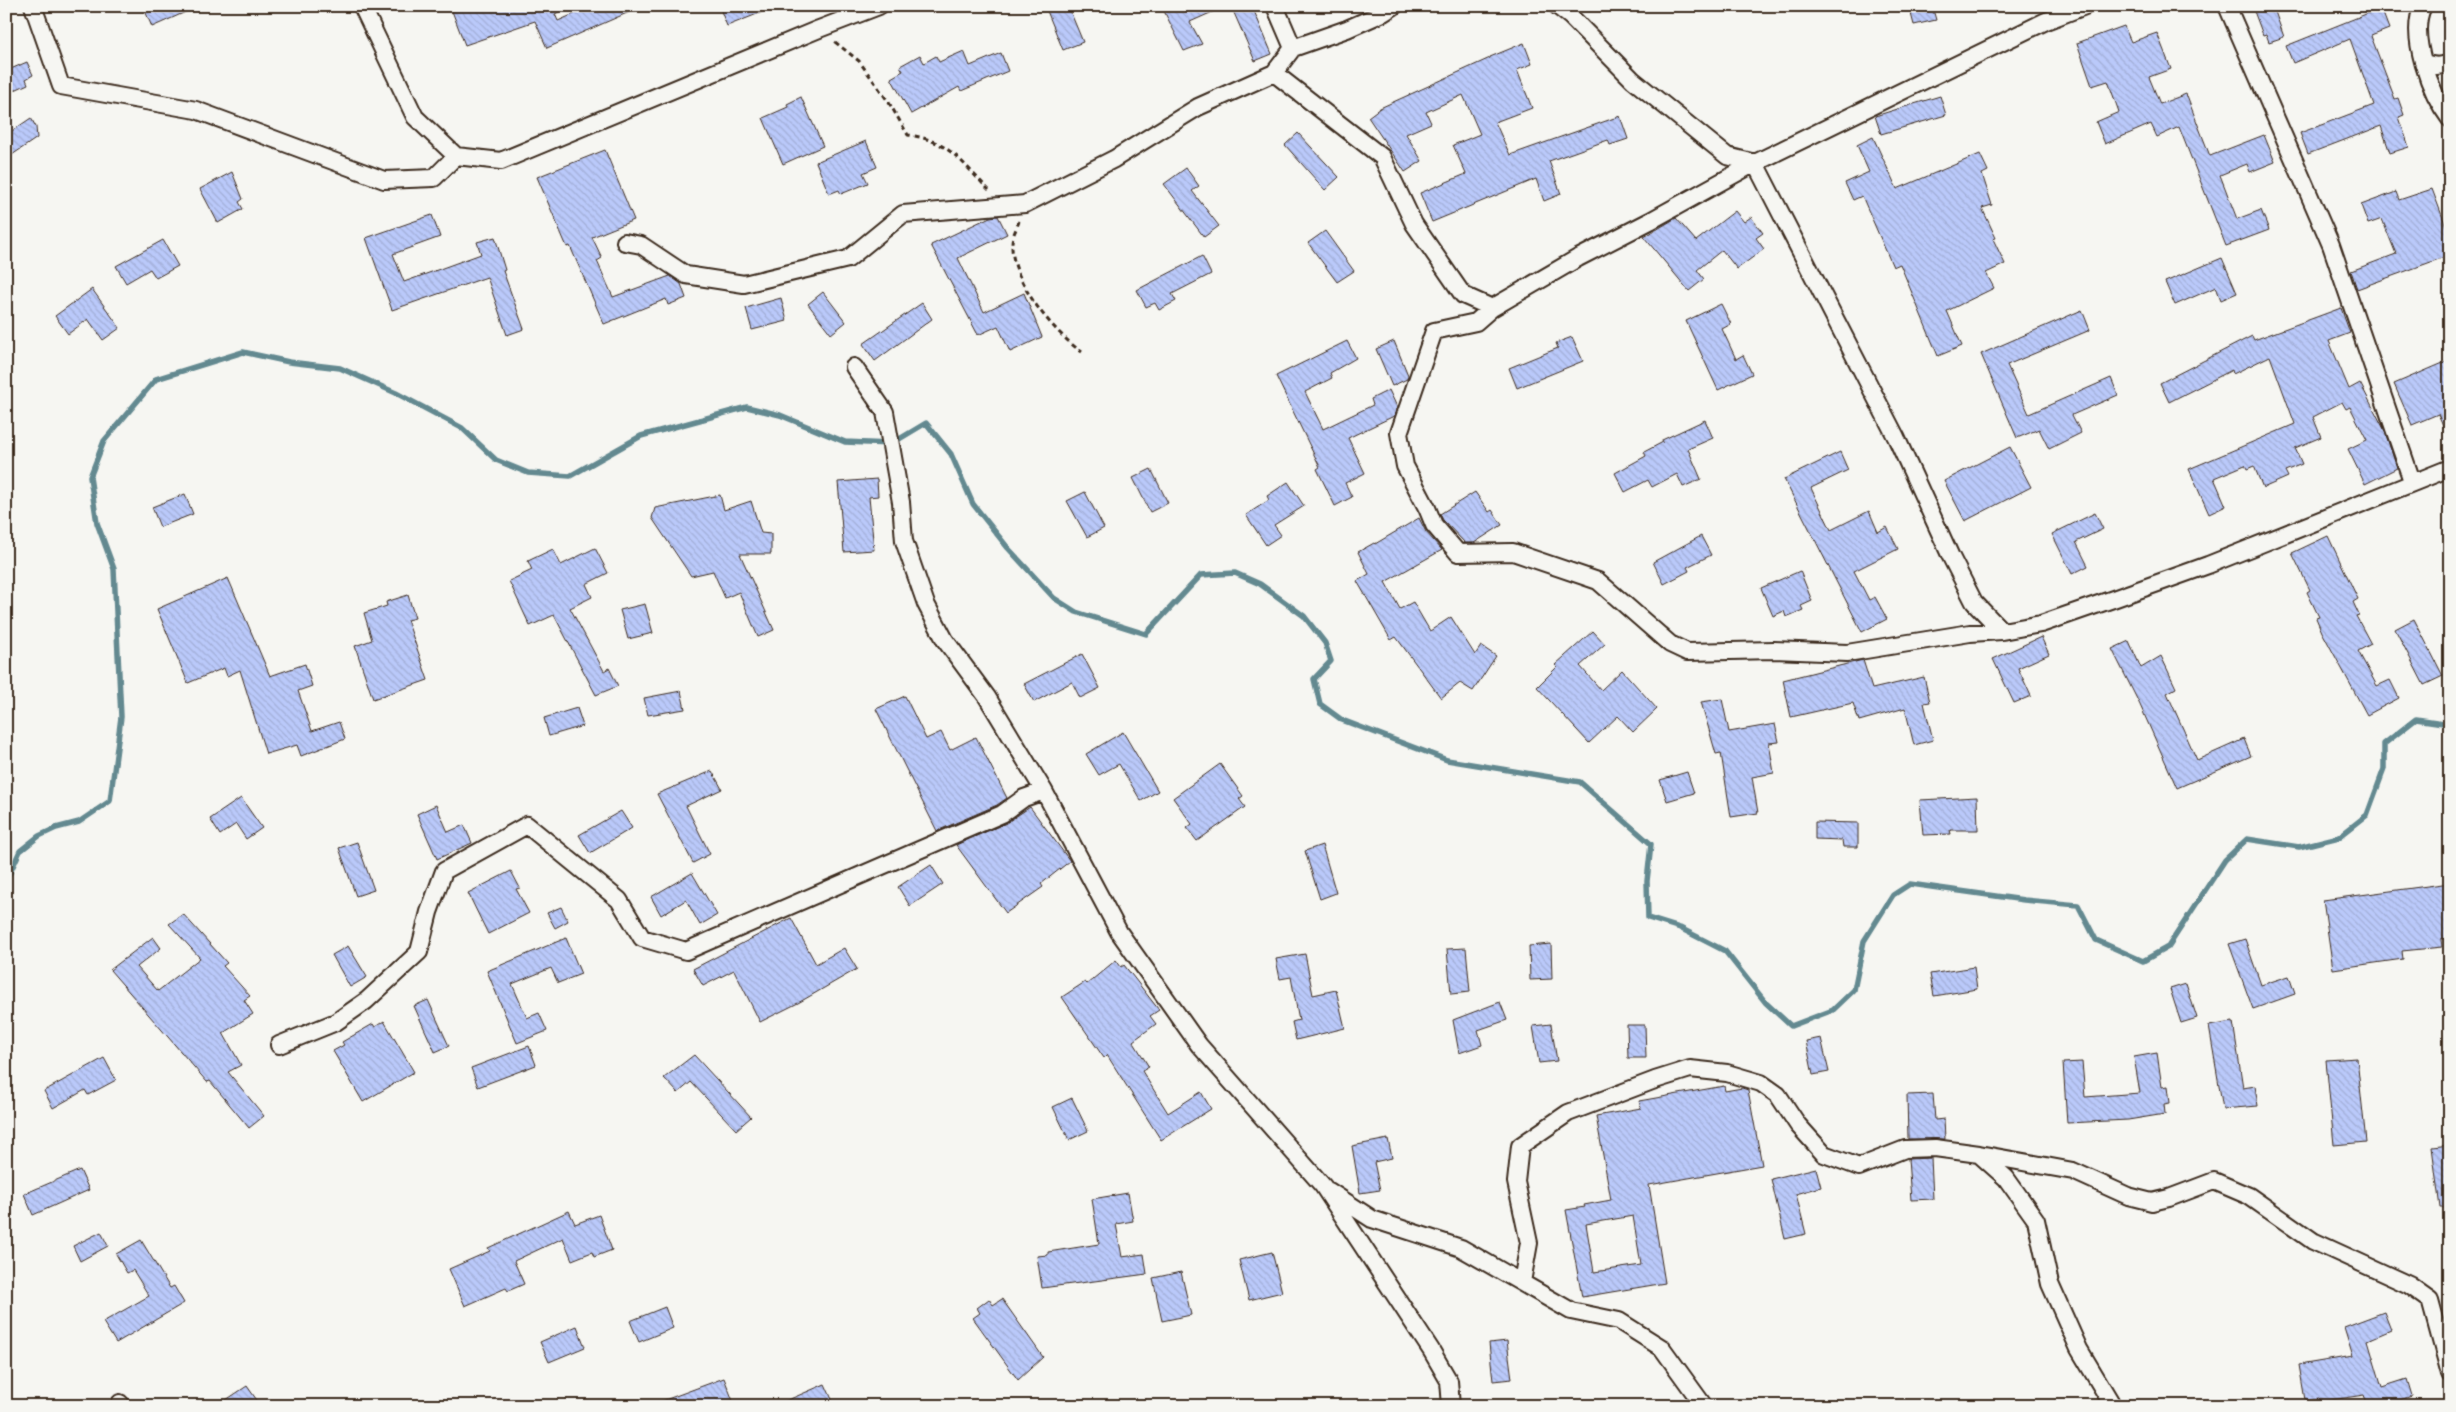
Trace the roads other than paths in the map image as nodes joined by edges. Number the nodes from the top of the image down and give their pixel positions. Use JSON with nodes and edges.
{"nodes":[{"id":1,"x":33,"y":6,"type":"edge"},
{"id":2,"x":362,"y":6,"type":"edge"},
{"id":3,"x":878,"y":6,"type":"edge"},
{"id":4,"x":1275,"y":6,"type":"edge"},
{"id":5,"x":1394,"y":6,"type":"edge"},
{"id":6,"x":1557,"y":6,"type":"edge"},
{"id":7,"x":2085,"y":6,"type":"edge"},
{"id":8,"x":2227,"y":6,"type":"edge"},
{"id":9,"x":2423,"y":6,"type":"edge"},
{"id":10,"x":1293,"y":48,"type":"junction"},
{"id":11,"x":2424,"y":63,"type":"junction"},
{"id":12,"x":2450,"y":64,"type":"edge"},
{"id":13,"x":1274,"y":73,"type":"junction"},
{"id":14,"x":2450,"y":119,"type":"edge"},
{"id":15,"x":456,"y":156,"type":"junction"},
{"id":16,"x":1755,"y":163,"type":"junction"},
{"id":17,"x":625,"y":242,"type":"dead end"},
{"id":18,"x":1492,"y":308,"type":"junction"},
{"id":19,"x":854,"y":367,"type":"dead end"},
{"id":20,"x":2450,"y":468,"type":"edge"},
{"id":21,"x":2412,"y":481,"type":"junction"},
{"id":22,"x":2002,"y":631,"type":"junction"},
{"id":23,"x":1044,"y":792,"type":"junction"},
{"id":24,"x":279,"y":1045,"type":"dead end"},
{"id":25,"x":1979,"y":1154,"type":"junction"},
{"id":26,"x":1323,"y":1186,"type":"junction"},
{"id":27,"x":1522,"y":1282,"type":"junction"},
{"id":28,"x":2450,"y":1374,"type":"edge"},
{"id":29,"x":1451,"y":1406,"type":"edge"},
{"id":30,"x":1704,"y":1406,"type":"edge"},
{"id":31,"x":2113,"y":1406,"type":"edge"}],
"edges":[{"from":1,"to":15,"type":"street"},
{"from":2,"to":15,"type":"street"},
{"from":3,"to":15,"type":"street"},
{"from":4,"to":10,"type":"street"},
{"from":5,"to":10,"type":"street"},
{"from":6,"to":16,"type":"street"},
{"from":7,"to":16,"type":"street"},
{"from":8,"to":21,"type":"street"},
{"from":9,"to":11,"type":"street"},
{"from":10,"to":13,"type":"street"},
{"from":11,"to":12,"type":"street"},
{"from":11,"to":14,"type":"street"},
{"from":13,"to":17,"type":"street"},
{"from":13,"to":18,"type":"street"},
{"from":16,"to":18,"type":"street"},
{"from":16,"to":22,"type":"street"},
{"from":18,"to":22,"type":"street"},
{"from":19,"to":23,"type":"street"},
{"from":20,"to":21,"type":"street"},
{"from":21,"to":22,"type":"street"},
{"from":23,"to":24,"type":"street"},
{"from":23,"to":26,"type":"street"},
{"from":25,"to":27,"type":"street"},
{"from":25,"to":28,"type":"street"},
{"from":25,"to":31,"type":"street"},
{"from":26,"to":27,"type":"street"},
{"from":26,"to":29,"type":"street"},
{"from":27,"to":30,"type":"street"}]}
